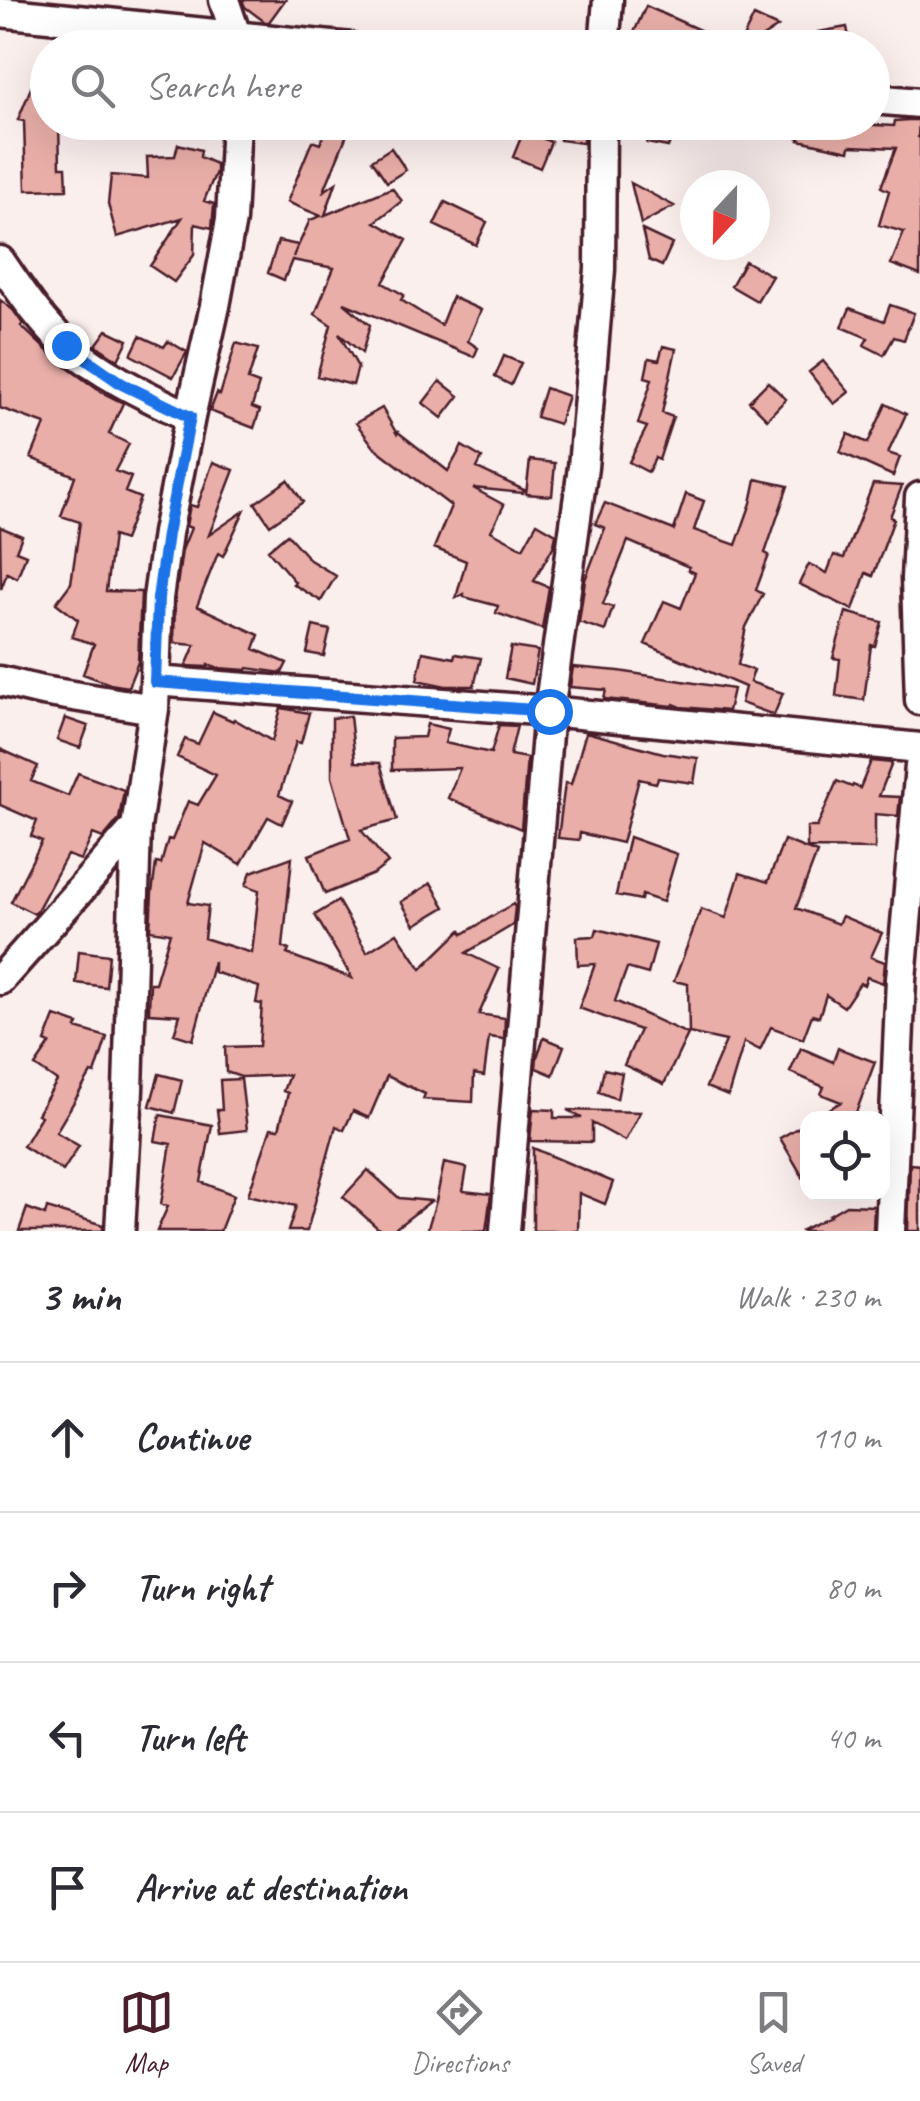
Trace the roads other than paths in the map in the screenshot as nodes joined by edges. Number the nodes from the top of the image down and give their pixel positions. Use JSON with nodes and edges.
{"nodes":[{"id":1,"x":224,"y":0,"type":"edge"},
{"id":2,"x":608,"y":0,"type":"edge"},
{"id":3,"x":0,"y":12,"type":"edge"},
{"id":4,"x":146,"y":30,"type":"edge"},
{"id":5,"x":233,"y":30,"type":"edge"},
{"id":6,"x":606,"y":30,"type":"edge"},
{"id":7,"x":890,"y":100,"type":"edge"},
{"id":8,"x":920,"y":102,"type":"edge"},
{"id":9,"x":235,"y":140,"type":"edge"},
{"id":10,"x":601,"y":140,"type":"edge"},
{"id":11,"x":0,"y":261,"type":"edge"},
{"id":12,"x":190,"y":417,"type":"junction"},
{"id":13,"x":920,"y":497,"type":"edge"},
{"id":14,"x":0,"y":681,"type":"edge"},
{"id":15,"x":154,"y":695,"type":"junction"},
{"id":16,"x":920,"y":700,"type":"edge"},
{"id":17,"x":549,"y":711,"type":"junction"},
{"id":18,"x":920,"y":748,"type":"edge"},
{"id":19,"x":920,"y":766,"type":"edge"},
{"id":20,"x":136,"y":827,"type":"junction"},
{"id":21,"x":0,"y":980,"type":"edge"},
{"id":22,"x":120,"y":1231,"type":"edge"},
{"id":23,"x":505,"y":1231,"type":"edge"},
{"id":24,"x":890,"y":1231,"type":"edge"}],
"edges":[{"from":1,"to":5,"type":"street"},
{"from":2,"to":6,"type":"street"},
{"from":3,"to":4,"type":"street"},
{"from":7,"to":8,"type":"street"},
{"from":9,"to":12,"type":"street"},
{"from":10,"to":17,"type":"street"},
{"from":11,"to":12,"type":"street"},
{"from":12,"to":15,"type":"street"},
{"from":13,"to":16,"type":"street"},
{"from":14,"to":15,"type":"street"},
{"from":15,"to":17,"type":"street"},
{"from":15,"to":20,"type":"street"},
{"from":17,"to":18,"type":"street"},
{"from":17,"to":23,"type":"street"},
{"from":19,"to":24,"type":"street"},
{"from":20,"to":21,"type":"street"},
{"from":20,"to":22,"type":"street"}]}
